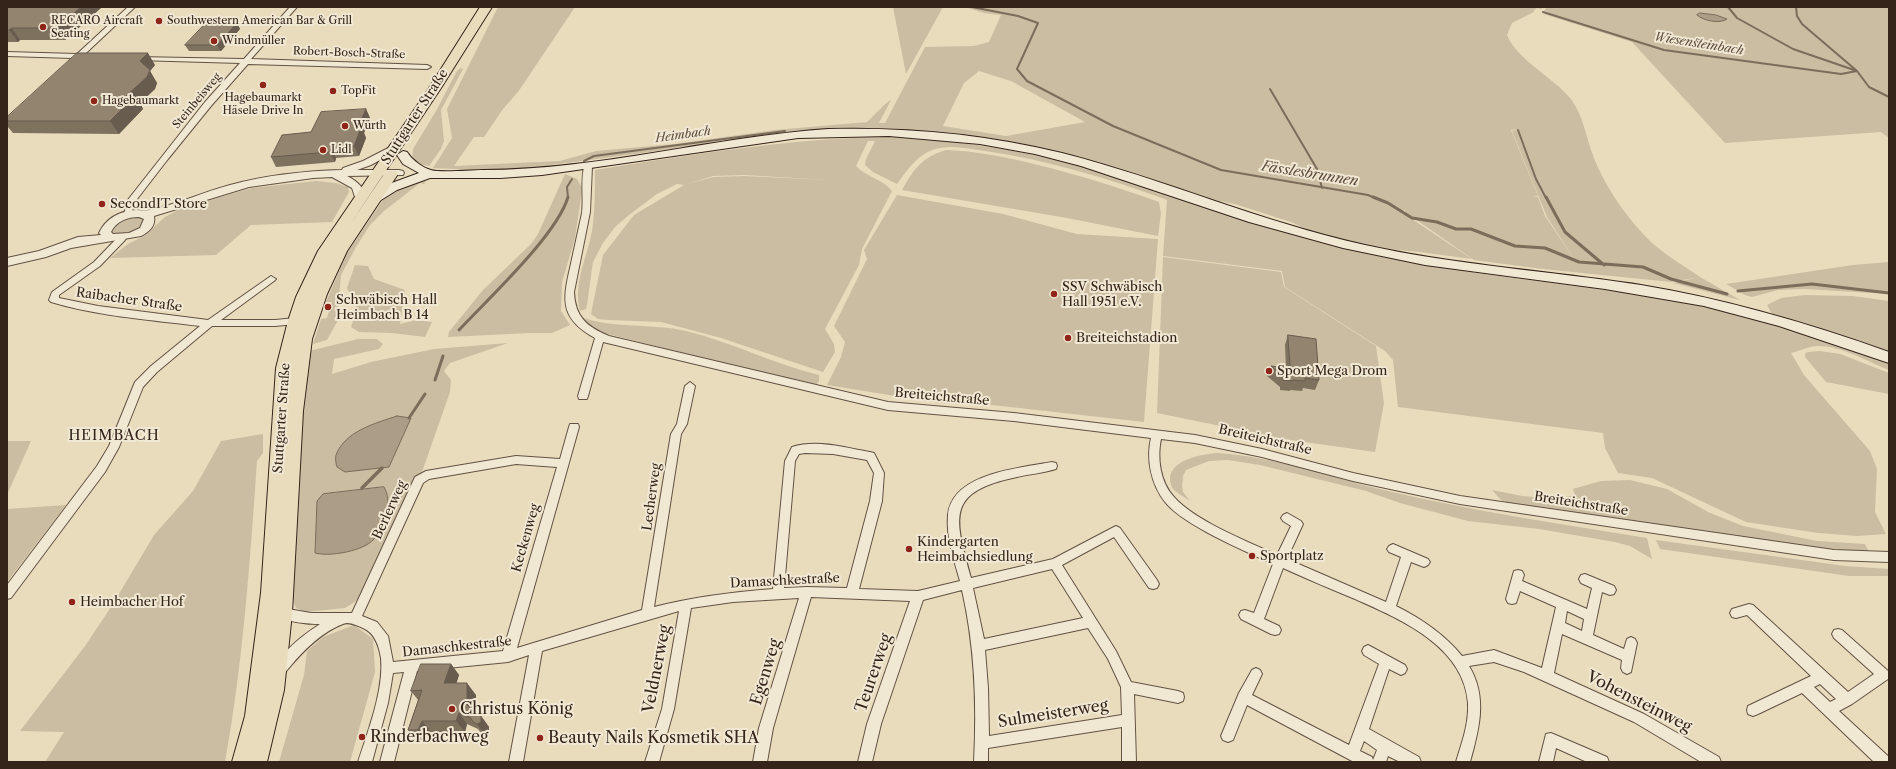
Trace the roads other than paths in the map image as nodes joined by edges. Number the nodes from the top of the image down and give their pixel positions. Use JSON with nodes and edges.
{"nodes":[{"id":1,"x":132,"y":7,"type":"edge"},
{"id":2,"x":294,"y":7,"type":"edge"},
{"id":3,"x":486,"y":7,"type":"edge"},
{"id":4,"x":7,"y":54,"type":"edge"},
{"id":5,"x":78,"y":56,"type":"junction"},
{"id":6,"x":93,"y":57,"type":"edge"},
{"id":7,"x":131,"y":58,"type":"edge"},
{"id":8,"x":245,"y":61,"type":"junction"},
{"id":9,"x":69,"y":64,"type":"edge"},
{"id":10,"x":427,"y":66,"type":"dead end"},
{"id":11,"x":399,"y":151,"type":"junction"},
{"id":12,"x":588,"y":166,"type":"junction"},
{"id":13,"x":389,"y":173,"type":"junction"},
{"id":14,"x":331,"y":174,"type":"junction"},
{"id":15,"x":426,"y":174,"type":"junction"},
{"id":16,"x":367,"y":199,"type":"junction"},
{"id":17,"x":178,"y":205,"type":"junction"},
{"id":18,"x":144,"y":214,"type":"junction"},
{"id":19,"x":128,"y":215,"type":"junction"},
{"id":20,"x":148,"y":225,"type":"junction"},
{"id":21,"x":108,"y":233,"type":"junction"},
{"id":22,"x":122,"y":238,"type":"junction"},
{"id":23,"x":7,"y":262,"type":"edge"},
{"id":24,"x":271,"y":279,"type":"dead end"},
{"id":25,"x":296,"y":320,"type":"junction"},
{"id":26,"x":211,"y":322,"type":"junction"},
{"id":27,"x":600,"y":336,"type":"junction"},
{"id":28,"x":1889,"y":358,"type":"edge"},
{"id":29,"x":690,"y":386,"type":"dead end"},
{"id":30,"x":583,"y":396,"type":"dead end"},
{"id":31,"x":574,"y":427,"type":"dead end"},
{"id":32,"x":1157,"y":434,"type":"junction"},
{"id":33,"x":562,"y":463,"type":"junction"},
{"id":34,"x":1052,"y":466,"type":"dead end"},
{"id":35,"x":1287,"y":518,"type":"dead end"},
{"id":36,"x":1393,"y":549,"type":"dead end"},
{"id":37,"x":1408,"y":555,"type":"junction"},
{"id":38,"x":1889,"y":557,"type":"edge"},
{"id":39,"x":1280,"y":561,"type":"junction"},
{"id":40,"x":1424,"y":562,"type":"dead end"},
{"id":41,"x":1055,"y":563,"type":"junction"},
{"id":42,"x":1585,"y":580,"type":"dead end"},
{"id":43,"x":967,"y":584,"type":"junction"},
{"id":44,"x":1153,"y":584,"type":"dead end"},
{"id":45,"x":1598,"y":585,"type":"junction"},
{"id":46,"x":1610,"y":590,"type":"dead end"},
{"id":47,"x":807,"y":592,"type":"junction"},
{"id":48,"x":852,"y":592,"type":"junction"},
{"id":49,"x":7,"y":594,"type":"edge"},
{"id":50,"x":778,"y":594,"type":"junction"},
{"id":51,"x":918,"y":596,"type":"junction"},
{"id":52,"x":1512,"y":599,"type":"dead end"},
{"id":53,"x":686,"y":604,"type":"junction"},
{"id":54,"x":1563,"y":604,"type":"junction"},
{"id":55,"x":1389,"y":609,"type":"junction"},
{"id":56,"x":282,"y":613,"type":"junction"},
{"id":57,"x":1736,"y":613,"type":"dead end"},
{"id":58,"x":647,"y":614,"type":"junction"},
{"id":59,"x":1245,"y":615,"type":"dead end"},
{"id":60,"x":1591,"y":616,"type":"junction"},
{"id":61,"x":349,"y":619,"type":"junction"},
{"id":62,"x":1257,"y":621,"type":"junction"},
{"id":63,"x":1090,"y":622,"type":"junction"},
{"id":64,"x":1558,"y":626,"type":"junction"},
{"id":65,"x":1275,"y":630,"type":"dead end"},
{"id":66,"x":1838,"y":634,"type":"dead end"},
{"id":67,"x":1586,"y":639,"type":"junction"},
{"id":68,"x":1631,"y":643,"type":"dead end"},
{"id":69,"x":979,"y":646,"type":"junction"},
{"id":70,"x":536,"y":649,"type":"junction"},
{"id":71,"x":1368,"y":651,"type":"dead end"},
{"id":72,"x":508,"y":656,"type":"junction"},
{"id":73,"x":1386,"y":661,"type":"junction"},
{"id":74,"x":1461,"y":662,"type":"junction"},
{"id":75,"x":412,"y":665,"type":"junction"},
{"id":76,"x":388,"y":668,"type":"junction"},
{"id":77,"x":1401,"y":670,"type":"dead end"},
{"id":78,"x":1256,"y":674,"type":"dead end"},
{"id":79,"x":1547,"y":676,"type":"junction"},
{"id":80,"x":1821,"y":677,"type":"junction"},
{"id":81,"x":1887,"y":677,"type":"edge"},
{"id":82,"x":274,"y":679,"type":"junction"},
{"id":83,"x":1804,"y":686,"type":"junction"},
{"id":84,"x":1127,"y":687,"type":"junction"},
{"id":85,"x":1178,"y":697,"type":"dead end"},
{"id":86,"x":1244,"y":697,"type":"junction"},
{"id":87,"x":1847,"y":700,"type":"junction"},
{"id":88,"x":1829,"y":709,"type":"junction"},
{"id":89,"x":1753,"y":710,"type":"dead end"},
{"id":90,"x":1129,"y":720,"type":"junction"},
{"id":91,"x":1360,"y":732,"type":"junction"},
{"id":92,"x":1228,"y":736,"type":"dead end"},
{"id":93,"x":982,"y":743,"type":"junction"},
{"id":94,"x":1385,"y":746,"type":"junction"},
{"id":95,"x":1352,"y":754,"type":"junction"},
{"id":96,"x":243,"y":762,"type":"edge"},
{"id":97,"x":256,"y":762,"type":"edge"},
{"id":98,"x":365,"y":762,"type":"edge"},
{"id":99,"x":387,"y":762,"type":"edge"},
{"id":100,"x":516,"y":762,"type":"edge"},
{"id":101,"x":652,"y":762,"type":"edge"},
{"id":102,"x":760,"y":762,"type":"edge"},
{"id":103,"x":865,"y":762,"type":"edge"},
{"id":104,"x":981,"y":762,"type":"edge"},
{"id":105,"x":1128,"y":762,"type":"edge"},
{"id":106,"x":1367,"y":762,"type":"edge"},
{"id":107,"x":1379,"y":762,"type":"edge"},
{"id":108,"x":1414,"y":762,"type":"edge"},
{"id":109,"x":1463,"y":762,"type":"edge"},
{"id":110,"x":1546,"y":762,"type":"edge"},
{"id":111,"x":1602,"y":762,"type":"edge"},
{"id":112,"x":1714,"y":762,"type":"edge"},
{"id":113,"x":1884,"y":762,"type":"edge"}],
"edges":[{"from":1,"to":5,"type":"street"},
{"from":2,"to":8,"type":"street","name":"Steinbeisweg"},
{"from":3,"to":11,"type":"main road","name":"Stuttgarter Straße"},
{"from":4,"to":5,"type":"street"},
{"from":5,"to":6,"type":"street"},
{"from":5,"to":9,"type":"street"},
{"from":7,"to":8,"type":"street","name":"Robert-Bosch-Straße"},
{"from":8,"to":10,"type":"street","name":"Robert-Bosch-Straße"},
{"from":8,"to":19,"type":"street","name":"Steinbeisweg"},
{"from":11,"to":13,"type":"main road","name":"Stuttgarter Straße"},
{"from":11,"to":14,"type":"street"},
{"from":11,"to":15,"type":"main road"},
{"from":12,"to":15,"type":"main road"},
{"from":12,"to":27,"type":"street","name":"Breiteichstraße"},
{"from":12,"to":28,"type":"main road"},
{"from":13,"to":14,"type":"street"},
{"from":13,"to":15,"type":"main road"},
{"from":13,"to":16,"type":"main road","name":"Stuttgarter Straße"},
{"from":14,"to":16,"type":"street"},
{"from":14,"to":17,"type":"street"},
{"from":15,"to":16,"type":"main road"},
{"from":16,"to":25,"type":"main road","name":"Stuttgarter Straße"},
{"from":16,"to":56,"type":"main road","name":"Stuttgarter Straße"},
{"from":17,"to":18,"type":"street"},
{"from":17,"to":20,"type":"street"},
{"from":18,"to":19,"type":"street"},
{"from":18,"to":20,"type":"street"},
{"from":19,"to":21,"type":"street"},
{"from":20,"to":22,"type":"street"},
{"from":21,"to":22,"type":"street"},
{"from":21,"to":23,"type":"street"},
{"from":22,"to":26,"type":"street","name":"Raibacher Straße"},
{"from":24,"to":26,"type":"street"},
{"from":25,"to":26,"type":"street","name":"Raibacher Straße"},
{"from":25,"to":96,"type":"main road","name":"Stuttgarter Straße"},
{"from":26,"to":49,"type":"street"},
{"from":27,"to":30,"type":"street"},
{"from":27,"to":32,"type":"street","name":"Breiteichstraße"},
{"from":29,"to":58,"type":"street","name":"Lecherweg"},
{"from":31,"to":33,"type":"street","name":"Keckenweg"},
{"from":32,"to":38,"type":"street","name":"Breiteichstraße"},
{"from":32,"to":39,"type":"street"},
{"from":33,"to":61,"type":"street","name":"Berlerweg"},
{"from":33,"to":72,"type":"street","name":"Keckenweg"},
{"from":34,"to":43,"type":"street"},
{"from":35,"to":39,"type":"street"},
{"from":36,"to":37,"type":"street"},
{"from":37,"to":40,"type":"street"},
{"from":37,"to":55,"type":"street"},
{"from":39,"to":55,"type":"street"},
{"from":39,"to":62,"type":"street"},
{"from":41,"to":43,"type":"street","name":"Damaschkestraße"},
{"from":41,"to":44,"type":"street","name":"Damaschkestraße"},
{"from":41,"to":63,"type":"street","name":"Sulmeisterweg"},
{"from":42,"to":45,"type":"street"},
{"from":43,"to":51,"type":"street","name":"Damaschkestraße"},
{"from":43,"to":69,"type":"street"},
{"from":45,"to":46,"type":"street"},
{"from":45,"to":60,"type":"street"},
{"from":47,"to":48,"type":"street","name":"Damaschkestraße"},
{"from":47,"to":50,"type":"street","name":"Damaschkestraße"},
{"from":47,"to":102,"type":"street","name":"Egenweg"},
{"from":48,"to":50,"type":"street"},
{"from":48,"to":51,"type":"street","name":"Damaschkestraße"},
{"from":50,"to":53,"type":"street","name":"Damaschkestraße"},
{"from":51,"to":103,"type":"street","name":"Teurerweg"},
{"from":52,"to":54,"type":"street"},
{"from":53,"to":58,"type":"street","name":"Damaschkestraße"},
{"from":53,"to":101,"type":"street","name":"Veldnerweg"},
{"from":54,"to":60,"type":"street"},
{"from":54,"to":64,"type":"street"},
{"from":55,"to":74,"type":"street"},
{"from":56,"to":61,"type":"street"},
{"from":56,"to":82,"type":"main road","name":"Stuttgarter Straße"},
{"from":57,"to":80,"type":"street"},
{"from":58,"to":70,"type":"street","name":"Damaschkestraße"},
{"from":59,"to":62,"type":"street"},
{"from":60,"to":67,"type":"street"},
{"from":61,"to":76,"type":"street"},
{"from":61,"to":82,"type":"street"},
{"from":62,"to":65,"type":"street"},
{"from":63,"to":69,"type":"street"},
{"from":63,"to":84,"type":"street","name":"Sulmeisterweg"},
{"from":64,"to":67,"type":"street"},
{"from":64,"to":79,"type":"street"},
{"from":66,"to":81,"type":"street"},
{"from":67,"to":68,"type":"street"},
{"from":69,"to":93,"type":"street"},
{"from":70,"to":72,"type":"street","name":"Damaschkestraße"},
{"from":70,"to":100,"type":"street"},
{"from":71,"to":73,"type":"street"},
{"from":72,"to":75,"type":"street","name":"Damaschkestraße"},
{"from":73,"to":77,"type":"street"},
{"from":73,"to":91,"type":"street"},
{"from":74,"to":79,"type":"street","name":"Vohensteinweg"},
{"from":74,"to":109,"type":"street"},
{"from":75,"to":76,"type":"street","name":"Damaschkestraße"},
{"from":75,"to":99,"type":"street"},
{"from":76,"to":98,"type":"street"},
{"from":78,"to":86,"type":"street"},
{"from":79,"to":112,"type":"street","name":"Vohensteinweg"},
{"from":80,"to":83,"type":"street"},
{"from":80,"to":87,"type":"street"},
{"from":81,"to":87,"type":"street"},
{"from":82,"to":97,"type":"main road","name":"Stuttgarter Straße"},
{"from":83,"to":88,"type":"street"},
{"from":83,"to":89,"type":"street"},
{"from":84,"to":85,"type":"street"},
{"from":84,"to":90,"type":"street","name":"Sulmeisterweg"},
{"from":86,"to":92,"type":"street"},
{"from":86,"to":95,"type":"street"},
{"from":87,"to":88,"type":"street"},
{"from":88,"to":113,"type":"street"},
{"from":90,"to":93,"type":"street","name":"Sulmeisterweg"},
{"from":90,"to":105,"type":"street","name":"Sulmeisterweg"},
{"from":91,"to":94,"type":"street"},
{"from":91,"to":95,"type":"street"},
{"from":93,"to":104,"type":"street"},
{"from":94,"to":107,"type":"street"},
{"from":94,"to":108,"type":"street"},
{"from":95,"to":106,"type":"street"},
{"from":110,"to":111,"type":"street"}]}
